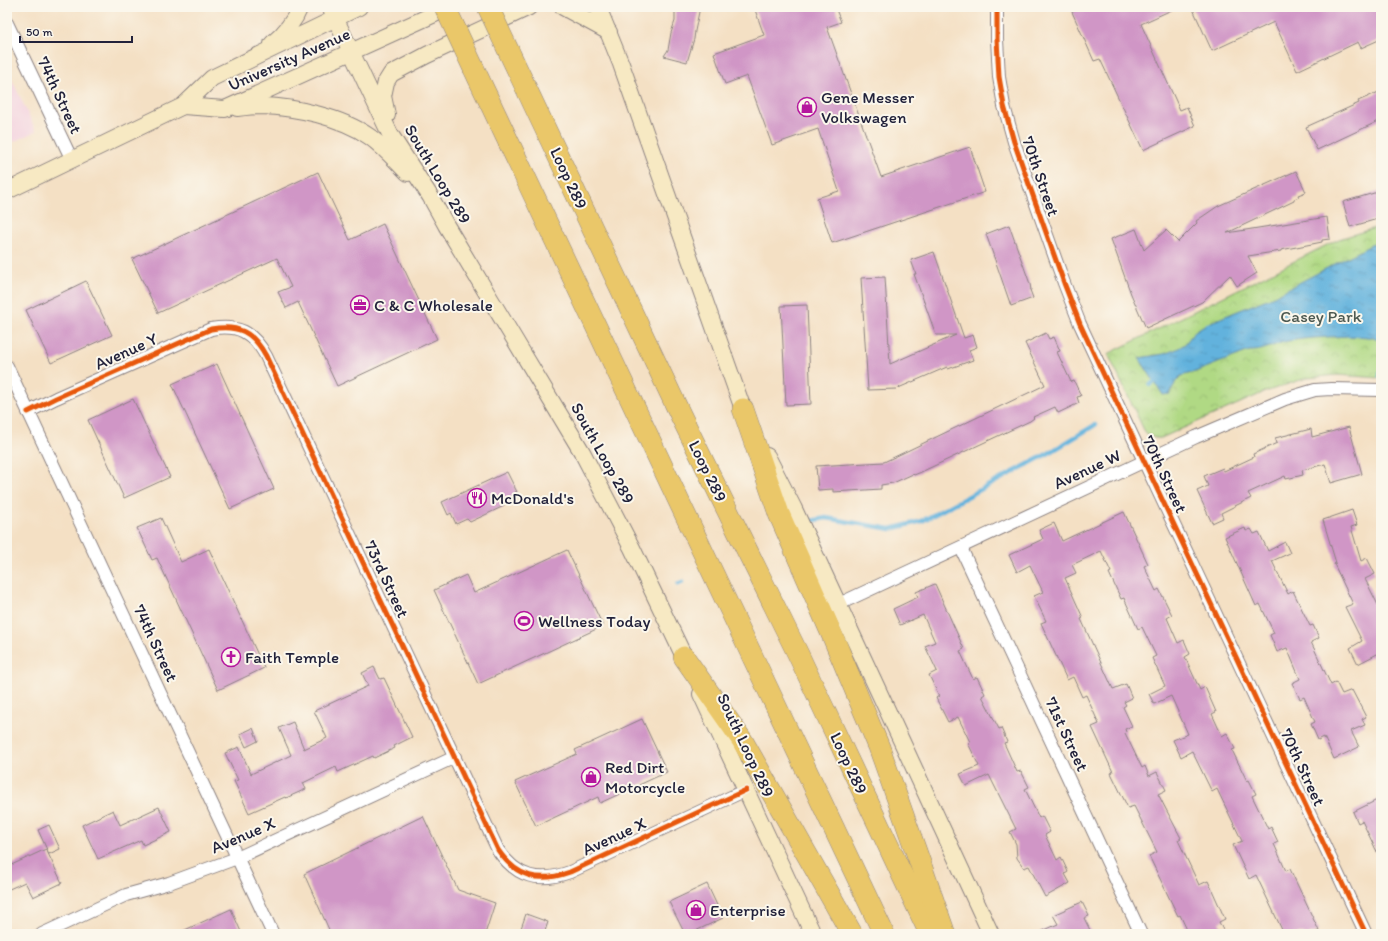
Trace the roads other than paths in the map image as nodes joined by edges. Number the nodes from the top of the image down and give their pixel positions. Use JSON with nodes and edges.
{"nodes":[{"id":1,"x":300,"y":7,"type":"edge"},
{"id":2,"x":359,"y":7,"type":"edge"},
{"id":3,"x":445,"y":7,"type":"edge"},
{"id":4,"x":450,"y":7,"type":"edge"},
{"id":5,"x":488,"y":7,"type":"edge"},
{"id":6,"x":529,"y":7,"type":"edge"},
{"id":7,"x":563,"y":7,"type":"edge"},
{"id":8,"x":598,"y":7,"type":"edge"},
{"id":9,"x":607,"y":7,"type":"edge"},
{"id":10,"x":997,"y":7,"type":"edge"},
{"id":11,"x":333,"y":12,"type":"edge"},
{"id":12,"x":7,"y":23,"type":"edge"},
{"id":13,"x":608,"y":32,"type":"junction"},
{"id":14,"x":352,"y":52,"type":"junction"},
{"id":15,"x":261,"y":54,"type":"junction"},
{"id":16,"x":183,"y":106,"type":"junction"},
{"id":17,"x":226,"y":108,"type":"junction"},
{"id":18,"x":390,"y":134,"type":"junction"},
{"id":19,"x":72,"y":160,"type":"junction"},
{"id":20,"x":7,"y":191,"type":"edge"},
{"id":21,"x":430,"y":196,"type":"junction"},
{"id":22,"x":239,"y":329,"type":"joint"},
{"id":23,"x":7,"y":366,"type":"edge"},
{"id":24,"x":1381,"y":390,"type":"edge"},
{"id":25,"x":743,"y":409,"type":"junction"},
{"id":26,"x":28,"y":412,"type":"junction"},
{"id":27,"x":1144,"y":461,"type":"junction"},
{"id":28,"x":961,"y":548,"type":"junction"},
{"id":29,"x":838,"y":604,"type":"junction"},
{"id":30,"x":684,"y":657,"type":"junction"},
{"id":31,"x":455,"y":757,"type":"junction"},
{"id":32,"x":746,"y":790,"type":"junction"},
{"id":33,"x":498,"y":850,"type":"joint"},
{"id":34,"x":238,"y":858,"type":"junction"},
{"id":35,"x":42,"y":934,"type":"edge"},
{"id":36,"x":273,"y":934,"type":"edge"},
{"id":37,"x":813,"y":934,"type":"edge"},
{"id":38,"x":852,"y":934,"type":"edge"},
{"id":39,"x":884,"y":934,"type":"edge"},
{"id":40,"x":930,"y":934,"type":"edge"},
{"id":41,"x":945,"y":934,"type":"edge"},
{"id":42,"x":991,"y":934,"type":"edge"},
{"id":43,"x":1141,"y":934,"type":"edge"},
{"id":44,"x":1366,"y":934,"type":"edge"}],
"edges":[{"from":1,"to":15,"type":"main road"},
{"from":2,"to":11,"type":"main road","name":"University Avenue"},
{"from":3,"to":39,"type":"highway","bridge":true},
{"from":4,"to":14,"type":"main road","name":"University Avenue"},
{"from":5,"to":40,"type":"highway","name":"Loop 289","bridge":true},
{"from":6,"to":18,"type":"main road"},
{"from":7,"to":13,"type":"main road"},
{"from":8,"to":13,"type":"main road"},
{"from":9,"to":13,"type":"main road"},
{"from":10,"to":27,"type":"street","name":"70th Street"},
{"from":11,"to":14,"type":"main road","name":"South Loop 289"},
{"from":11,"to":15,"type":"main road","name":"University Avenue"},
{"from":12,"to":19,"type":"street","name":"74th Street"},
{"from":13,"to":25,"type":"main road"},
{"from":14,"to":17,"type":"main road","name":"University Avenue"},
{"from":14,"to":18,"type":"main road","name":"South Loop 289"},
{"from":15,"to":16,"type":"main road","name":"University Avenue"},
{"from":16,"to":17,"type":"main road","name":"University Avenue"},
{"from":16,"to":19,"type":"main road","name":"University Avenue"},
{"from":17,"to":21,"type":"main road"},
{"from":18,"to":21,"type":"main road","name":"South Loop 289"},
{"from":19,"to":20,"type":"main road","name":"University Avenue"},
{"from":21,"to":30,"type":"main road","name":"South Loop 289"},
{"from":22,"to":26,"type":"street","name":"Avenue Y"},
{"from":22,"to":31,"type":"street","name":"73rd Street"},
{"from":23,"to":26,"type":"street","name":"74th Street"},
{"from":24,"to":27,"type":"street","name":"Avenue W"},
{"from":25,"to":29,"type":"main road"},
{"from":25,"to":41,"type":"highway"},
{"from":26,"to":34,"type":"street","name":"74th Street"},
{"from":27,"to":28,"type":"street","name":"Avenue W"},
{"from":27,"to":44,"type":"street","name":"70th Street"},
{"from":28,"to":29,"type":"street","name":"Avenue W"},
{"from":28,"to":43,"type":"street","name":"71st Street"},
{"from":29,"to":42,"type":"main road"},
{"from":30,"to":32,"type":"main road","name":"South Loop 289"},
{"from":30,"to":38,"type":"highway"},
{"from":31,"to":33,"type":"street","name":"73rd Street"},
{"from":31,"to":34,"type":"street","name":"Avenue X"},
{"from":32,"to":33,"type":"street","name":"Avenue X"},
{"from":32,"to":37,"type":"main road","name":"South Loop 289"},
{"from":34,"to":35,"type":"street","name":"Avenue X"},
{"from":34,"to":36,"type":"street","name":"74th Street"}]}
